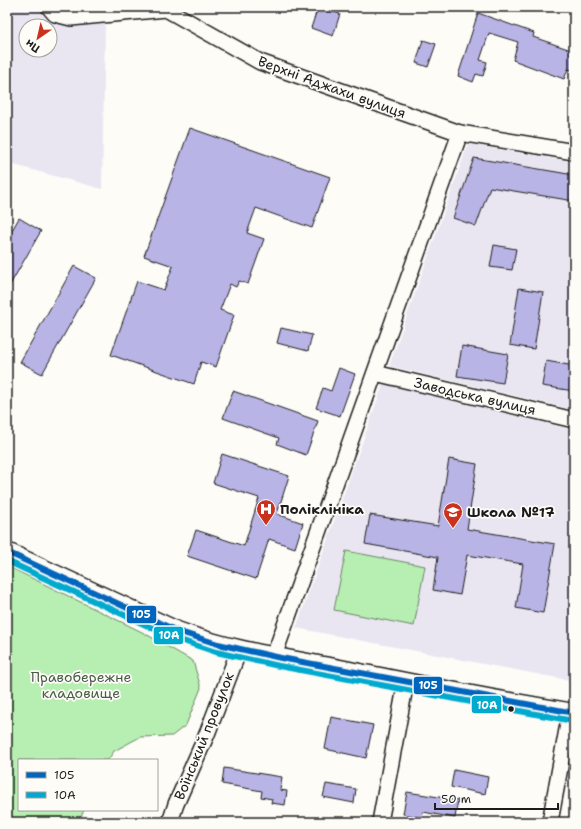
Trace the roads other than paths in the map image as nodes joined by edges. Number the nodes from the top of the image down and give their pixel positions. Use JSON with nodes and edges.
{"nodes":[{"id":1,"x":49,"y":7,"type":"edge"},
{"id":2,"x":460,"y":133,"type":"junction"},
{"id":3,"x":574,"y":152,"type":"edge"},
{"id":4,"x":375,"y":373,"type":"junction"},
{"id":5,"x":574,"y":420,"type":"edge"},
{"id":6,"x":7,"y":552,"type":"edge"},
{"id":7,"x":238,"y":650,"type":"junction"},
{"id":8,"x":274,"y":656,"type":"junction"},
{"id":9,"x":406,"y":682,"type":"junction"},
{"id":10,"x":572,"y":713,"type":"edge"},
{"id":11,"x":170,"y":822,"type":"edge"},
{"id":12,"x":380,"y":822,"type":"edge"},
{"id":13,"x":550,"y":822,"type":"edge"}],
"edges":[{"from":1,"to":2,"type":"street","name":"Верхні Аджахи вулиця"},
{"from":2,"to":3,"type":"street","name":"Верхні Аджахи вулиця"},
{"from":2,"to":4,"type":"street"},
{"from":4,"to":5,"type":"street","name":"Заводська вулиця"},
{"from":4,"to":8,"type":"street"},
{"from":6,"to":7,"type":"street"},
{"from":7,"to":8,"type":"street"},
{"from":7,"to":11,"type":"street","name":"Воїнський провулок"},
{"from":8,"to":9,"type":"street"},
{"from":9,"to":10,"type":"street"},
{"from":9,"to":12,"type":"street"},
{"from":10,"to":13,"type":"street"}]}
